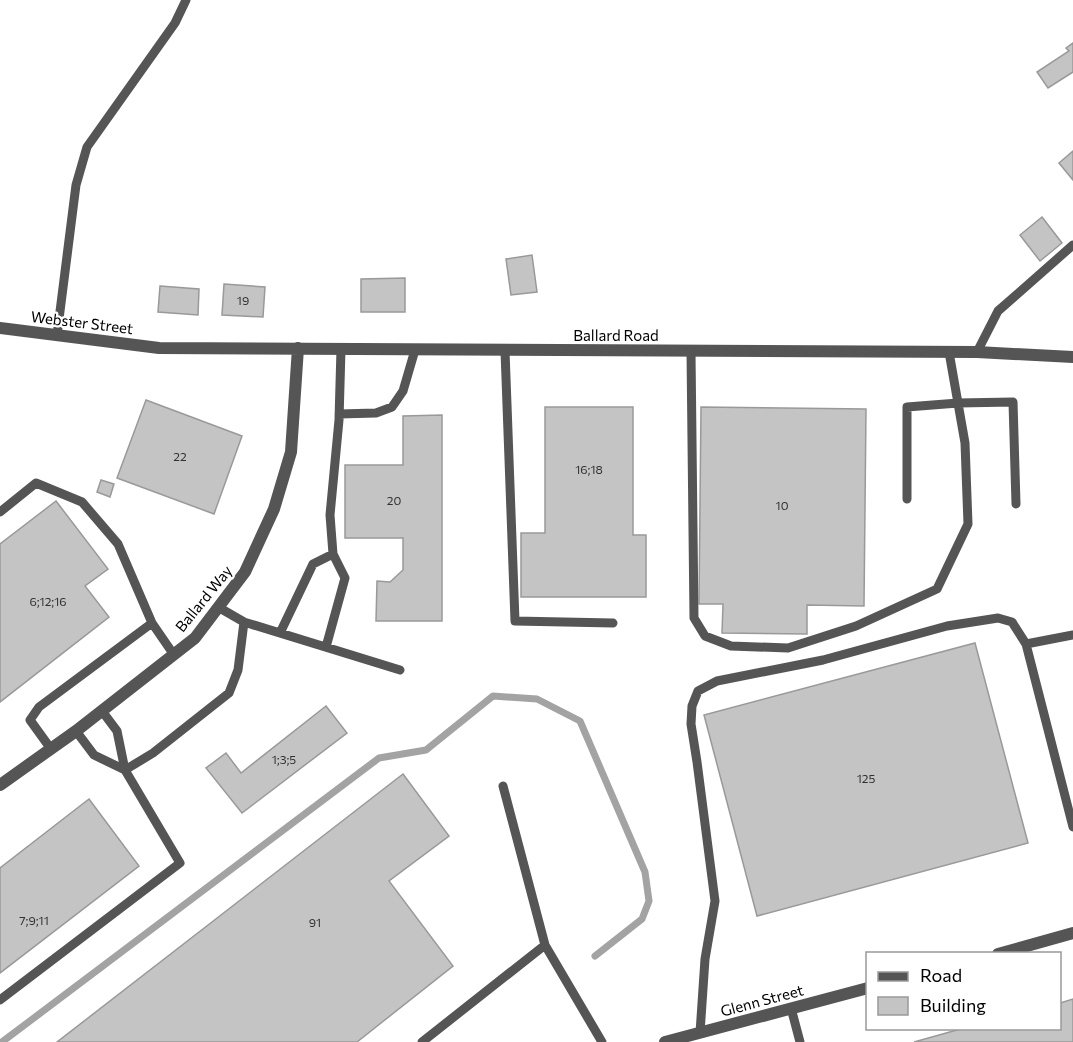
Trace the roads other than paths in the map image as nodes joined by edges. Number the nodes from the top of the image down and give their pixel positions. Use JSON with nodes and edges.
{"nodes":[{"id":1,"x":186,"y":0,"type":"edge"},
{"id":2,"x":1073,"y":245,"type":"edge"},
{"id":3,"x":0,"y":328,"type":"edge"},
{"id":4,"x":57,"y":335,"type":"junction"},
{"id":5,"x":159,"y":348,"type":"joint"},
{"id":6,"x":298,"y":348,"type":"junction"},
{"id":7,"x":341,"y":349,"type":"junction"},
{"id":8,"x":415,"y":350,"type":"junction"},
{"id":9,"x":505,"y":351,"type":"junction"},
{"id":10,"x":691,"y":352,"type":"junction"},
{"id":11,"x":949,"y":352,"type":"junction"},
{"id":12,"x":977,"y":352,"type":"junction"},
{"id":13,"x":1073,"y":357,"type":"edge"},
{"id":14,"x":958,"y":403,"type":"junction"},
{"id":15,"x":339,"y":414,"type":"junction"},
{"id":16,"x":907,"y":499,"type":"dead end"},
{"id":17,"x":1016,"y":504,"type":"dead end"},
{"id":18,"x":0,"y":512,"type":"edge"},
{"id":19,"x":333,"y":554,"type":"junction"},
{"id":20,"x":218,"y":607,"type":"junction"},
{"id":21,"x":244,"y":622,"type":"junction"},
{"id":22,"x":614,"y":622,"type":"dead end"},
{"id":23,"x":152,"y":623,"type":"junction"},
{"id":24,"x":280,"y":633,"type":"junction"},
{"id":25,"x":1073,"y":635,"type":"edge"},
{"id":26,"x":1026,"y":644,"type":"junction"},
{"id":27,"x":327,"y":647,"type":"junction"},
{"id":28,"x":174,"y":655,"type":"junction"},
{"id":29,"x":400,"y":670,"type":"dead end"},
{"id":30,"x":102,"y":711,"type":"junction"},
{"id":31,"x":76,"y":731,"type":"junction"},
{"id":32,"x":51,"y":749,"type":"junction"},
{"id":33,"x":125,"y":770,"type":"junction"},
{"id":34,"x":0,"y":785,"type":"edge"},
{"id":35,"x":503,"y":786,"type":"dead end"},
{"id":36,"x":1073,"y":826,"type":"edge"},
{"id":37,"x":1073,"y":933,"type":"edge"},
{"id":38,"x":545,"y":945,"type":"junction"},
{"id":39,"x":1005,"y":952,"type":"edge"},
{"id":40,"x":866,"y":988,"type":"edge"},
{"id":41,"x":0,"y":1000,"type":"edge"},
{"id":42,"x":791,"y":1008,"type":"junction"},
{"id":43,"x":700,"y":1033,"type":"junction"},
{"id":44,"x":422,"y":1042,"type":"edge"},
{"id":45,"x":602,"y":1042,"type":"edge"},
{"id":46,"x":664,"y":1042,"type":"edge"},
{"id":47,"x":800,"y":1042,"type":"edge"}],
"edges":[{"from":1,"to":4,"type":"lane"},
{"from":2,"to":12,"type":"lane"},
{"from":3,"to":4,"type":"street","name":"Webster Street"},
{"from":4,"to":5,"type":"street","name":"Webster Street"},
{"from":5,"to":6,"type":"street","name":"Ballard Road"},
{"from":6,"to":7,"type":"street","name":"Ballard Road"},
{"from":6,"to":20,"type":"street","name":"Ballard Way"},
{"from":7,"to":8,"type":"street","name":"Ballard Road"},
{"from":7,"to":15,"type":"lane"},
{"from":8,"to":9,"type":"street","name":"Ballard Road"},
{"from":8,"to":15,"type":"lane"},
{"from":9,"to":10,"type":"street","name":"Ballard Road"},
{"from":9,"to":22,"type":"lane"},
{"from":10,"to":11,"type":"street","name":"Ballard Road"},
{"from":10,"to":14,"type":"lane"},
{"from":11,"to":12,"type":"street","name":"Ballard Road"},
{"from":11,"to":14,"type":"lane"},
{"from":12,"to":13,"type":"street","name":"Ballard Road"},
{"from":14,"to":16,"type":"lane"},
{"from":14,"to":17,"type":"lane"},
{"from":15,"to":19,"type":"lane"},
{"from":18,"to":23,"type":"lane"},
{"from":19,"to":24,"type":"lane"},
{"from":19,"to":27,"type":"lane"},
{"from":20,"to":21,"type":"lane"},
{"from":20,"to":28,"type":"street","name":"Ballard Way"},
{"from":21,"to":24,"type":"lane"},
{"from":21,"to":33,"type":"lane"},
{"from":23,"to":28,"type":"lane"},
{"from":23,"to":32,"type":"lane"},
{"from":24,"to":27,"type":"lane"},
{"from":25,"to":26,"type":"lane"},
{"from":26,"to":36,"type":"lane"},
{"from":26,"to":43,"type":"lane"},
{"from":27,"to":29,"type":"lane"},
{"from":28,"to":30,"type":"street","name":"Ballard Way"},
{"from":30,"to":31,"type":"street","name":"Ballard Way"},
{"from":30,"to":33,"type":"lane"},
{"from":31,"to":32,"type":"street","name":"Ballard Way"},
{"from":31,"to":33,"type":"lane"},
{"from":32,"to":34,"type":"street","name":"Ballard Way"},
{"from":33,"to":41,"type":"lane"},
{"from":35,"to":38,"type":"lane"},
{"from":37,"to":39,"type":"street"},
{"from":38,"to":44,"type":"lane"},
{"from":38,"to":45,"type":"lane"},
{"from":40,"to":42,"type":"street","name":"Glenn Street"},
{"from":42,"to":43,"type":"street","name":"Glenn Street"},
{"from":42,"to":47,"type":"lane"},
{"from":43,"to":46,"type":"street","name":"Glenn Street"}]}
